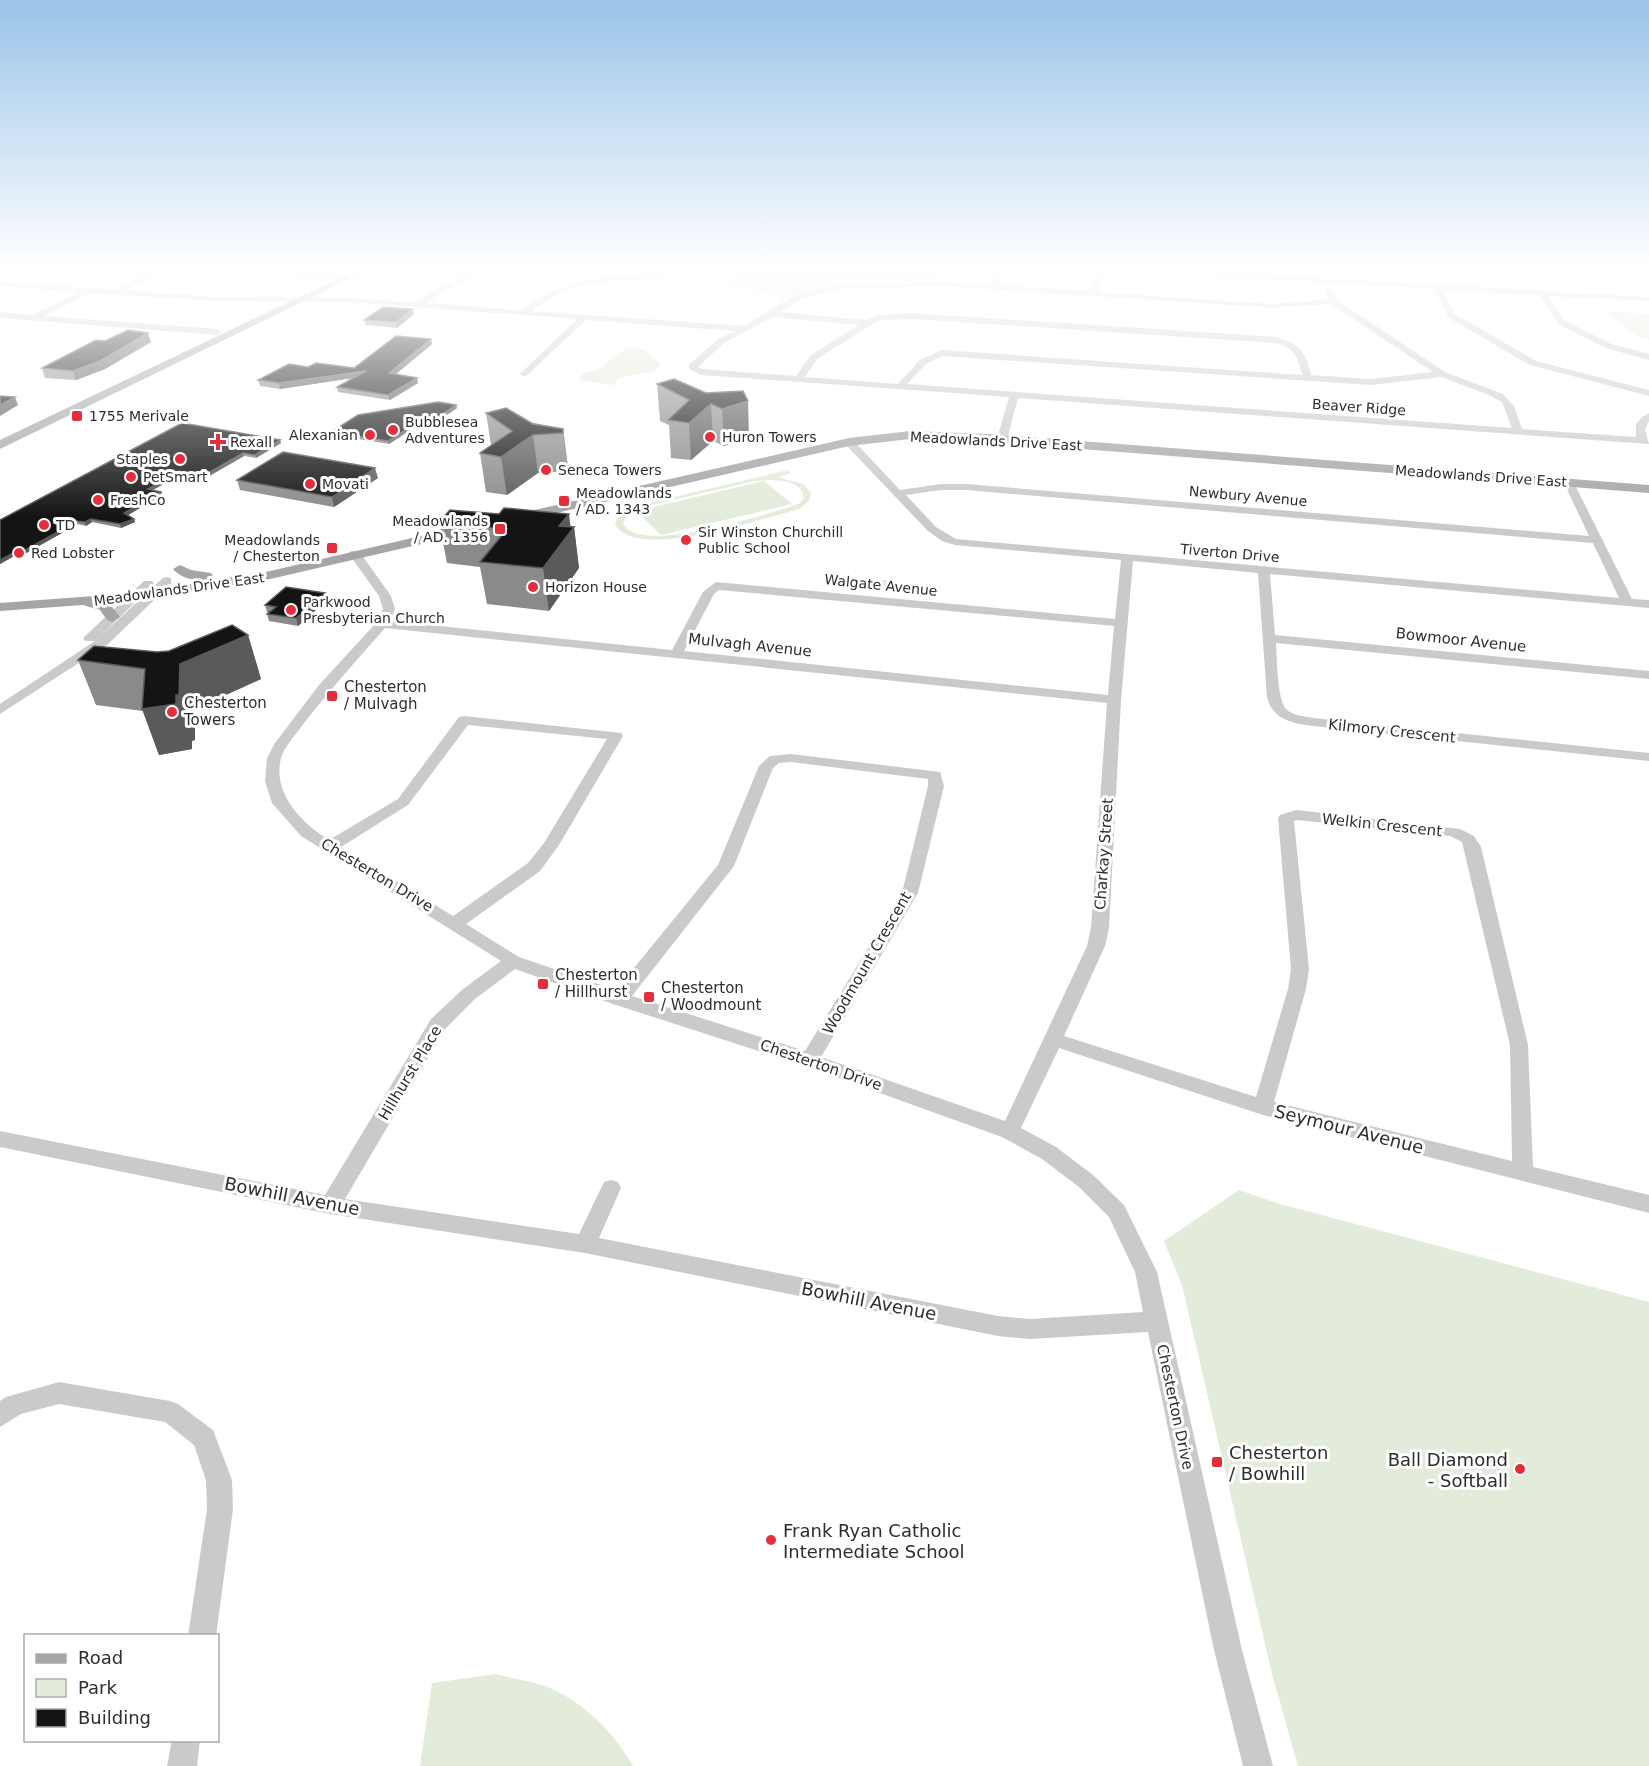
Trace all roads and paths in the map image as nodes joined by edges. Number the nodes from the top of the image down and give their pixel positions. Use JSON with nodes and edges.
{"nodes":[{"id":1,"x":179,"y":352,"type":"edge"},
{"id":2,"x":188,"y":352,"type":"edge"},
{"id":3,"x":548,"y":352,"type":"edge"},
{"id":4,"x":708,"y":352,"type":"edge"},
{"id":5,"x":821,"y":352,"type":"edge"},
{"id":6,"x":1301,"y":352,"type":"edge"},
{"id":7,"x":1410,"y":352,"type":"edge"},
{"id":8,"x":1515,"y":352,"type":"edge"},
{"id":9,"x":1632,"y":352,"type":"edge"},
{"id":10,"x":1649,"y":357,"type":"edge"},
{"id":11,"x":525,"y":374,"type":"dead end"},
{"id":12,"x":1442,"y":374,"type":"junction"},
{"id":13,"x":1307,"y":377,"type":"junction"},
{"id":14,"x":800,"y":379,"type":"junction"},
{"id":15,"x":901,"y":386,"type":"junction"},
{"id":16,"x":1649,"y":393,"type":"edge"},
{"id":17,"x":1014,"y":395,"type":"junction"},
{"id":18,"x":86,"y":400,"type":"junction"},
{"id":19,"x":1649,"y":416,"type":"edge"},
{"id":20,"x":1518,"y":431,"type":"junction"},
{"id":21,"x":0,"y":437,"type":"edge"},
{"id":22,"x":1002,"y":439,"type":"junction"},
{"id":23,"x":1646,"y":441,"type":"edge"},
{"id":24,"x":849,"y":442,"type":"junction"},
{"id":25,"x":0,"y":446,"type":"edge"},
{"id":26,"x":1569,"y":483,"type":"junction"},
{"id":27,"x":1649,"y":489,"type":"edge"},
{"id":28,"x":898,"y":493,"type":"junction"},
{"id":29,"x":504,"y":521,"type":"edge"},
{"id":30,"x":482,"y":526,"type":"edge"},
{"id":31,"x":1596,"y":540,"type":"junction"},
{"id":32,"x":355,"y":554,"type":"junction"},
{"id":33,"x":1127,"y":559,"type":"junction"},
{"id":34,"x":180,"y":568,"type":"dead end"},
{"id":35,"x":1264,"y":571,"type":"junction"},
{"id":36,"x":206,"y":576,"type":"junction"},
{"id":37,"x":152,"y":589,"type":"junction"},
{"id":38,"x":0,"y":596,"type":"edge"},
{"id":39,"x":134,"y":597,"type":"junction"},
{"id":40,"x":88,"y":602,"type":"junction"},
{"id":41,"x":1627,"y":602,"type":"junction"},
{"id":42,"x":1649,"y":604,"type":"edge"},
{"id":43,"x":0,"y":607,"type":"edge"},
{"id":44,"x":112,"y":617,"type":"junction"},
{"id":45,"x":1121,"y":623,"type":"junction"},
{"id":46,"x":381,"y":624,"type":"junction"},
{"id":47,"x":1270,"y":638,"type":"junction"},
{"id":48,"x":677,"y":653,"type":"junction"},
{"id":49,"x":62,"y":667,"type":"junction"},
{"id":50,"x":1649,"y":675,"type":"edge"},
{"id":51,"x":1114,"y":700,"type":"junction"},
{"id":52,"x":0,"y":710,"type":"edge"},
{"id":53,"x":1649,"y":757,"type":"edge"},
{"id":54,"x":329,"y":847,"type":"junction"},
{"id":55,"x":455,"y":923,"type":"junction"},
{"id":56,"x":513,"y":961,"type":"junction"},
{"id":57,"x":619,"y":999,"type":"junction"},
{"id":58,"x":1053,"y":1039,"type":"junction"},
{"id":59,"x":809,"y":1060,"type":"junction"},
{"id":60,"x":1263,"y":1107,"type":"junction"},
{"id":61,"x":1010,"y":1131,"type":"junction"},
{"id":62,"x":0,"y":1139,"type":"edge"},
{"id":63,"x":1523,"y":1173,"type":"junction"},
{"id":64,"x":611,"y":1188,"type":"dead end"},
{"id":65,"x":1649,"y":1204,"type":"edge"},
{"id":66,"x":330,"y":1205,"type":"junction"},
{"id":67,"x":585,"y":1244,"type":"junction"},
{"id":68,"x":1157,"y":1321,"type":"junction"},
{"id":69,"x":0,"y":1416,"type":"edge"},
{"id":70,"x":202,"y":1634,"type":"edge"},
{"id":71,"x":186,"y":1742,"type":"edge"},
{"id":72,"x":182,"y":1766,"type":"edge"},
{"id":73,"x":1258,"y":1766,"type":"edge"}],
"edges":[{"from":1,"to":18,"type":"main road"},
{"from":2,"to":18,"type":"main road"},
{"from":3,"to":11,"type":"street"},
{"from":4,"to":14,"type":"street","name":"Beaver Ridge"},
{"from":5,"to":14,"type":"street"},
{"from":6,"to":13,"type":"street"},
{"from":7,"to":12,"type":"street"},
{"from":8,"to":16,"type":"street"},
{"from":9,"to":10,"type":"street"},
{"from":12,"to":13,"type":"street"},
{"from":12,"to":20,"type":"street"},
{"from":13,"to":15,"type":"street"},
{"from":14,"to":15,"type":"street","name":"Beaver Ridge"},
{"from":15,"to":17,"type":"street","name":"Beaver Ridge"},
{"from":17,"to":20,"type":"street","name":"Beaver Ridge"},
{"from":17,"to":22,"type":"street"},
{"from":18,"to":21,"type":"main road"},
{"from":18,"to":25,"type":"main road"},
{"from":19,"to":23,"type":"street"},
{"from":20,"to":23,"type":"street","name":"Beaver Ridge"},
{"from":22,"to":24,"type":"main road","name":"Meadowlands Drive East"},
{"from":22,"to":26,"type":"main road","name":"Meadowlands Drive East"},
{"from":24,"to":28,"type":"street","name":"Tiverton Drive"},
{"from":24,"to":29,"type":"main road","name":"Meadowlands Drive East"},
{"from":26,"to":27,"type":"main road","name":"Meadowlands Drive East"},
{"from":26,"to":31,"type":"street"},
{"from":28,"to":31,"type":"street","name":"Newbury Avenue"},
{"from":28,"to":33,"type":"street","name":"Tiverton Drive"},
{"from":30,"to":32,"type":"main road","name":"Meadowlands Drive East"},
{"from":31,"to":41,"type":"street"},
{"from":32,"to":36,"type":"main road","name":"Meadowlands Drive East"},
{"from":32,"to":37,"type":"main road","name":"Meadowlands Drive East"},
{"from":32,"to":46,"type":"street"},
{"from":33,"to":35,"type":"street","name":"Tiverton Drive"},
{"from":33,"to":45,"type":"street","name":"Charkay Street"},
{"from":34,"to":36,"type":"main road"},
{"from":35,"to":41,"type":"street","name":"Tiverton Drive"},
{"from":35,"to":47,"type":"street","name":"Kilmory Crescent"},
{"from":36,"to":37,"type":"main road","name":"Meadowlands Drive East"},
{"from":37,"to":38,"type":"main road","name":"Meadowlands Drive East"},
{"from":37,"to":39,"type":"main road","name":"Meadowlands Drive East"},
{"from":37,"to":49,"type":"street"},
{"from":39,"to":40,"type":"main road","name":"Meadowlands Drive East"},
{"from":39,"to":44,"type":"street"},
{"from":40,"to":43,"type":"main road","name":"Meadowlands Drive East"},
{"from":40,"to":44,"type":"main road"},
{"from":41,"to":42,"type":"street","name":"Tiverton Drive"},
{"from":44,"to":49,"type":"street"},
{"from":45,"to":48,"type":"street","name":"Walgate Avenue"},
{"from":45,"to":51,"type":"street","name":"Charkay Street"},
{"from":46,"to":48,"type":"street","name":"Mulvagh Avenue"},
{"from":46,"to":54,"type":"street","name":"Chesterton Drive"},
{"from":47,"to":50,"type":"street","name":"Bowmoor Avenue"},
{"from":47,"to":53,"type":"street","name":"Kilmory Crescent"},
{"from":48,"to":51,"type":"street","name":"Mulvagh Avenue"},
{"from":49,"to":52,"type":"street"},
{"from":51,"to":58,"type":"street","name":"Charkay Street"},
{"from":54,"to":55,"type":"street","name":"Chesterton Drive"},
{"from":54,"to":55,"type":"street"},
{"from":55,"to":56,"type":"street","name":"Chesterton Drive"},
{"from":56,"to":57,"type":"street","name":"Chesterton Drive"},
{"from":56,"to":66,"type":"street","name":"Hillhurst Place"},
{"from":57,"to":59,"type":"street","name":"Chesterton Drive"},
{"from":57,"to":59,"type":"street","name":"Woodmount Crescent"},
{"from":58,"to":60,"type":"street","name":"Seymour Avenue"},
{"from":58,"to":61,"type":"street","name":"Charkay Street"},
{"from":59,"to":61,"type":"street","name":"Chesterton Drive"},
{"from":60,"to":63,"type":"street","name":"Seymour Avenue"},
{"from":60,"to":63,"type":"street","name":"Welkin Crescent"},
{"from":61,"to":68,"type":"street","name":"Chesterton Drive"},
{"from":62,"to":66,"type":"street","name":"Bowhill Avenue"},
{"from":63,"to":65,"type":"street","name":"Seymour Avenue"},
{"from":64,"to":67,"type":"street"},
{"from":66,"to":67,"type":"street","name":"Bowhill Avenue"},
{"from":67,"to":68,"type":"street","name":"Bowhill Avenue"},
{"from":68,"to":73,"type":"street","name":"Chesterton Drive"},
{"from":69,"to":70,"type":"street"},
{"from":71,"to":72,"type":"street"}]}
